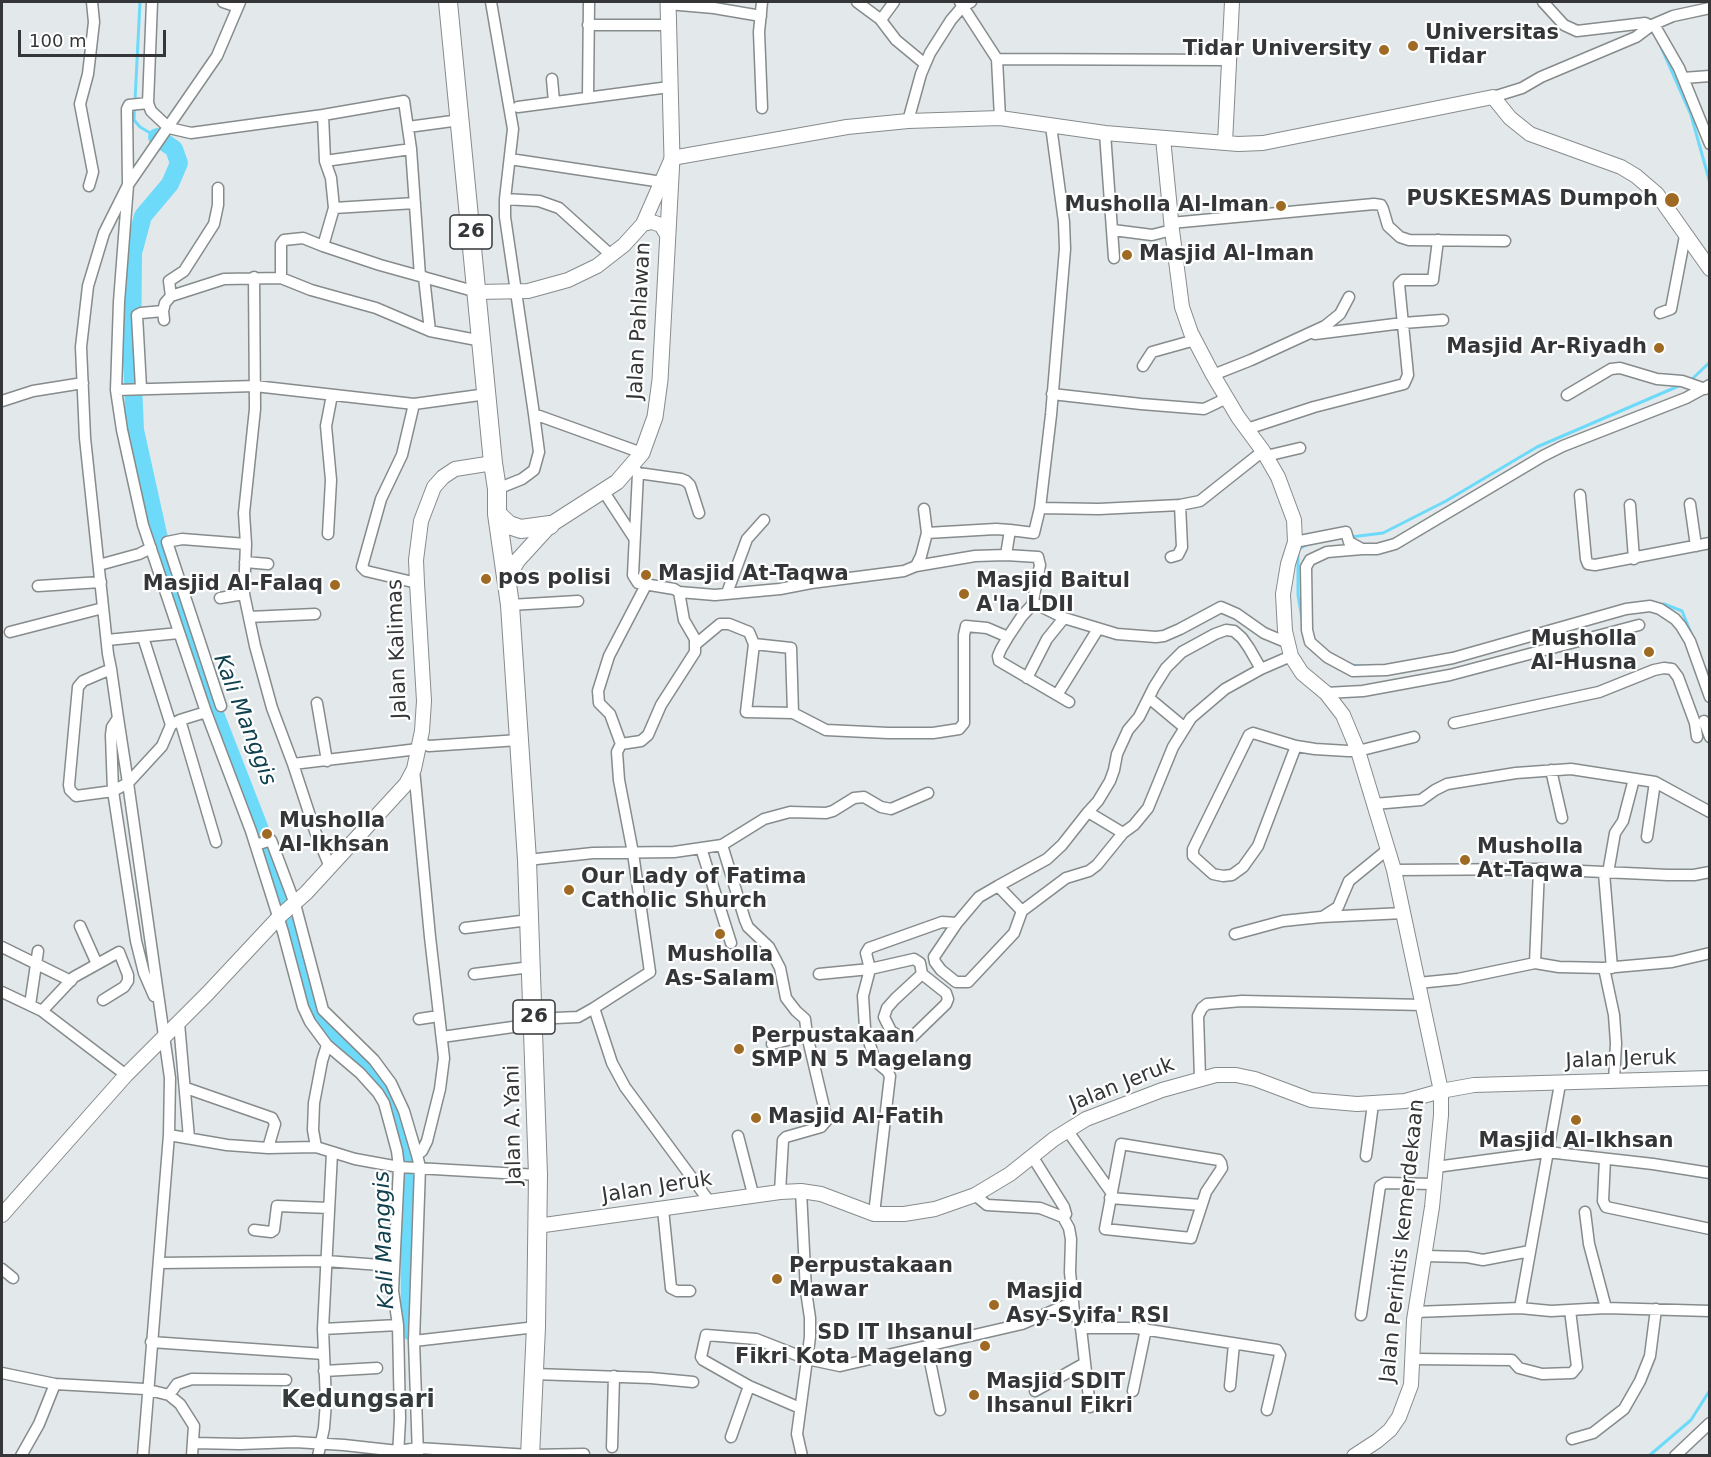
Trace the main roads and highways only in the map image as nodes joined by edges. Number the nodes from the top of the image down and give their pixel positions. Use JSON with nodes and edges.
{"nodes":[{"id":1,"x":448,"y":2,"type":"edge"},
{"id":2,"x":668,"y":3,"type":"edge"},
{"id":3,"x":497,"y":514,"type":"junction"},
{"id":4,"x":550,"y":525,"type":"junction"},
{"id":5,"x":506,"y":579,"type":"junction"},
{"id":6,"x":530,"y":1455,"type":"edge"}],
"edges":[{"from":1,"to":3,"type":"highway","number":"26"},
{"from":2,"to":4,"type":"main road","name":"Jalan Pahlawan"},
{"from":3,"to":4,"type":"highway"},
{"from":3,"to":5,"type":"highway","number":"26"},
{"from":4,"to":5,"type":"main road","name":"Jalan Pahlawan"},
{"from":5,"to":6,"type":"highway","name":"Jalan A.Yani","number":"26"}]}
